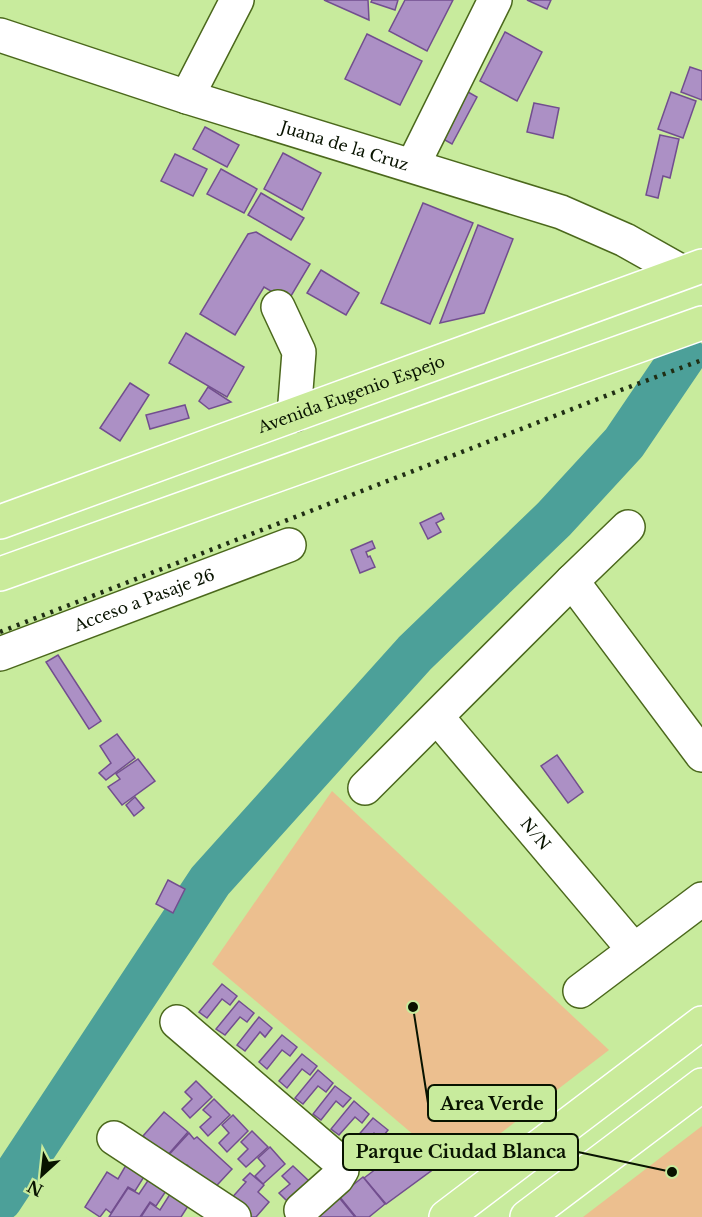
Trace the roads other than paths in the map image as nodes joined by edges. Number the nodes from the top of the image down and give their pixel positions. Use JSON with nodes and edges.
{"nodes":[{"id":1,"x":237,"y":0,"type":"edge"},
{"id":2,"x":495,"y":0,"type":"edge"},
{"id":3,"x":0,"y":35,"type":"edge"},
{"id":4,"x":187,"y":97,"type":"junction"},
{"id":5,"x":413,"y":165,"type":"junction"},
{"id":6,"x":692,"y":269,"type":"edge"},
{"id":7,"x":278,"y":307,"type":"dead end"},
{"id":8,"x":702,"y":323,"type":"edge"},
{"id":9,"x":294,"y":415,"type":"junction"},
{"id":10,"x":0,"y":522,"type":"edge"},
{"id":11,"x":628,"y":527,"type":"dead end"},
{"id":12,"x":289,"y":545,"type":"dead end"},
{"id":13,"x":0,"y":574,"type":"edge"},
{"id":14,"x":572,"y":580,"type":"junction"},
{"id":15,"x":0,"y":654,"type":"edge"},
{"id":16,"x":437,"y":717,"type":"junction"},
{"id":17,"x":702,"y":754,"type":"edge"},
{"id":18,"x":366,"y":788,"type":"dead end"},
{"id":19,"x":702,"y":899,"type":"edge"},
{"id":20,"x":634,"y":950,"type":"junction"},
{"id":21,"x":580,"y":991,"type":"dead end"},
{"id":22,"x":177,"y":1022,"type":"dead end"},
{"id":23,"x":702,"y":1023,"type":"edge"},
{"id":24,"x":702,"y":1084,"type":"edge"},
{"id":25,"x":114,"y":1138,"type":"dead end"},
{"id":26,"x":299,"y":1215,"type":"edge"},
{"id":27,"x":234,"y":1217,"type":"edge"},
{"id":28,"x":446,"y":1217,"type":"edge"},
{"id":29,"x":527,"y":1217,"type":"edge"}],
"edges":[{"from":1,"to":4,"type":"street"},
{"from":2,"to":5,"type":"street"},
{"from":3,"to":4,"type":"street","name":"Juana de la Cruz"},
{"from":4,"to":5,"type":"street","name":"Juana de la Cruz"},
{"from":5,"to":6,"type":"street","name":"Juana de la Cruz"},
{"from":6,"to":9,"type":"main road","name":"Avenida Eugenio Espejo"},
{"from":7,"to":9,"type":"street"},
{"from":8,"to":13,"type":"main road"},
{"from":9,"to":10,"type":"main road","name":"Avenida Eugenio Espejo"},
{"from":11,"to":14,"type":"street"},
{"from":12,"to":15,"type":"street","name":"Acceso a Pasaje 26"},
{"from":14,"to":16,"type":"street"},
{"from":14,"to":17,"type":"street"},
{"from":16,"to":18,"type":"street"},
{"from":16,"to":20,"type":"street","name":"N/N"},
{"from":19,"to":20,"type":"street"},
{"from":20,"to":21,"type":"street"},
{"from":22,"to":26,"type":"street"},
{"from":23,"to":28,"type":"main road"},
{"from":24,"to":29,"type":"main road"},
{"from":25,"to":27,"type":"street"}]}
